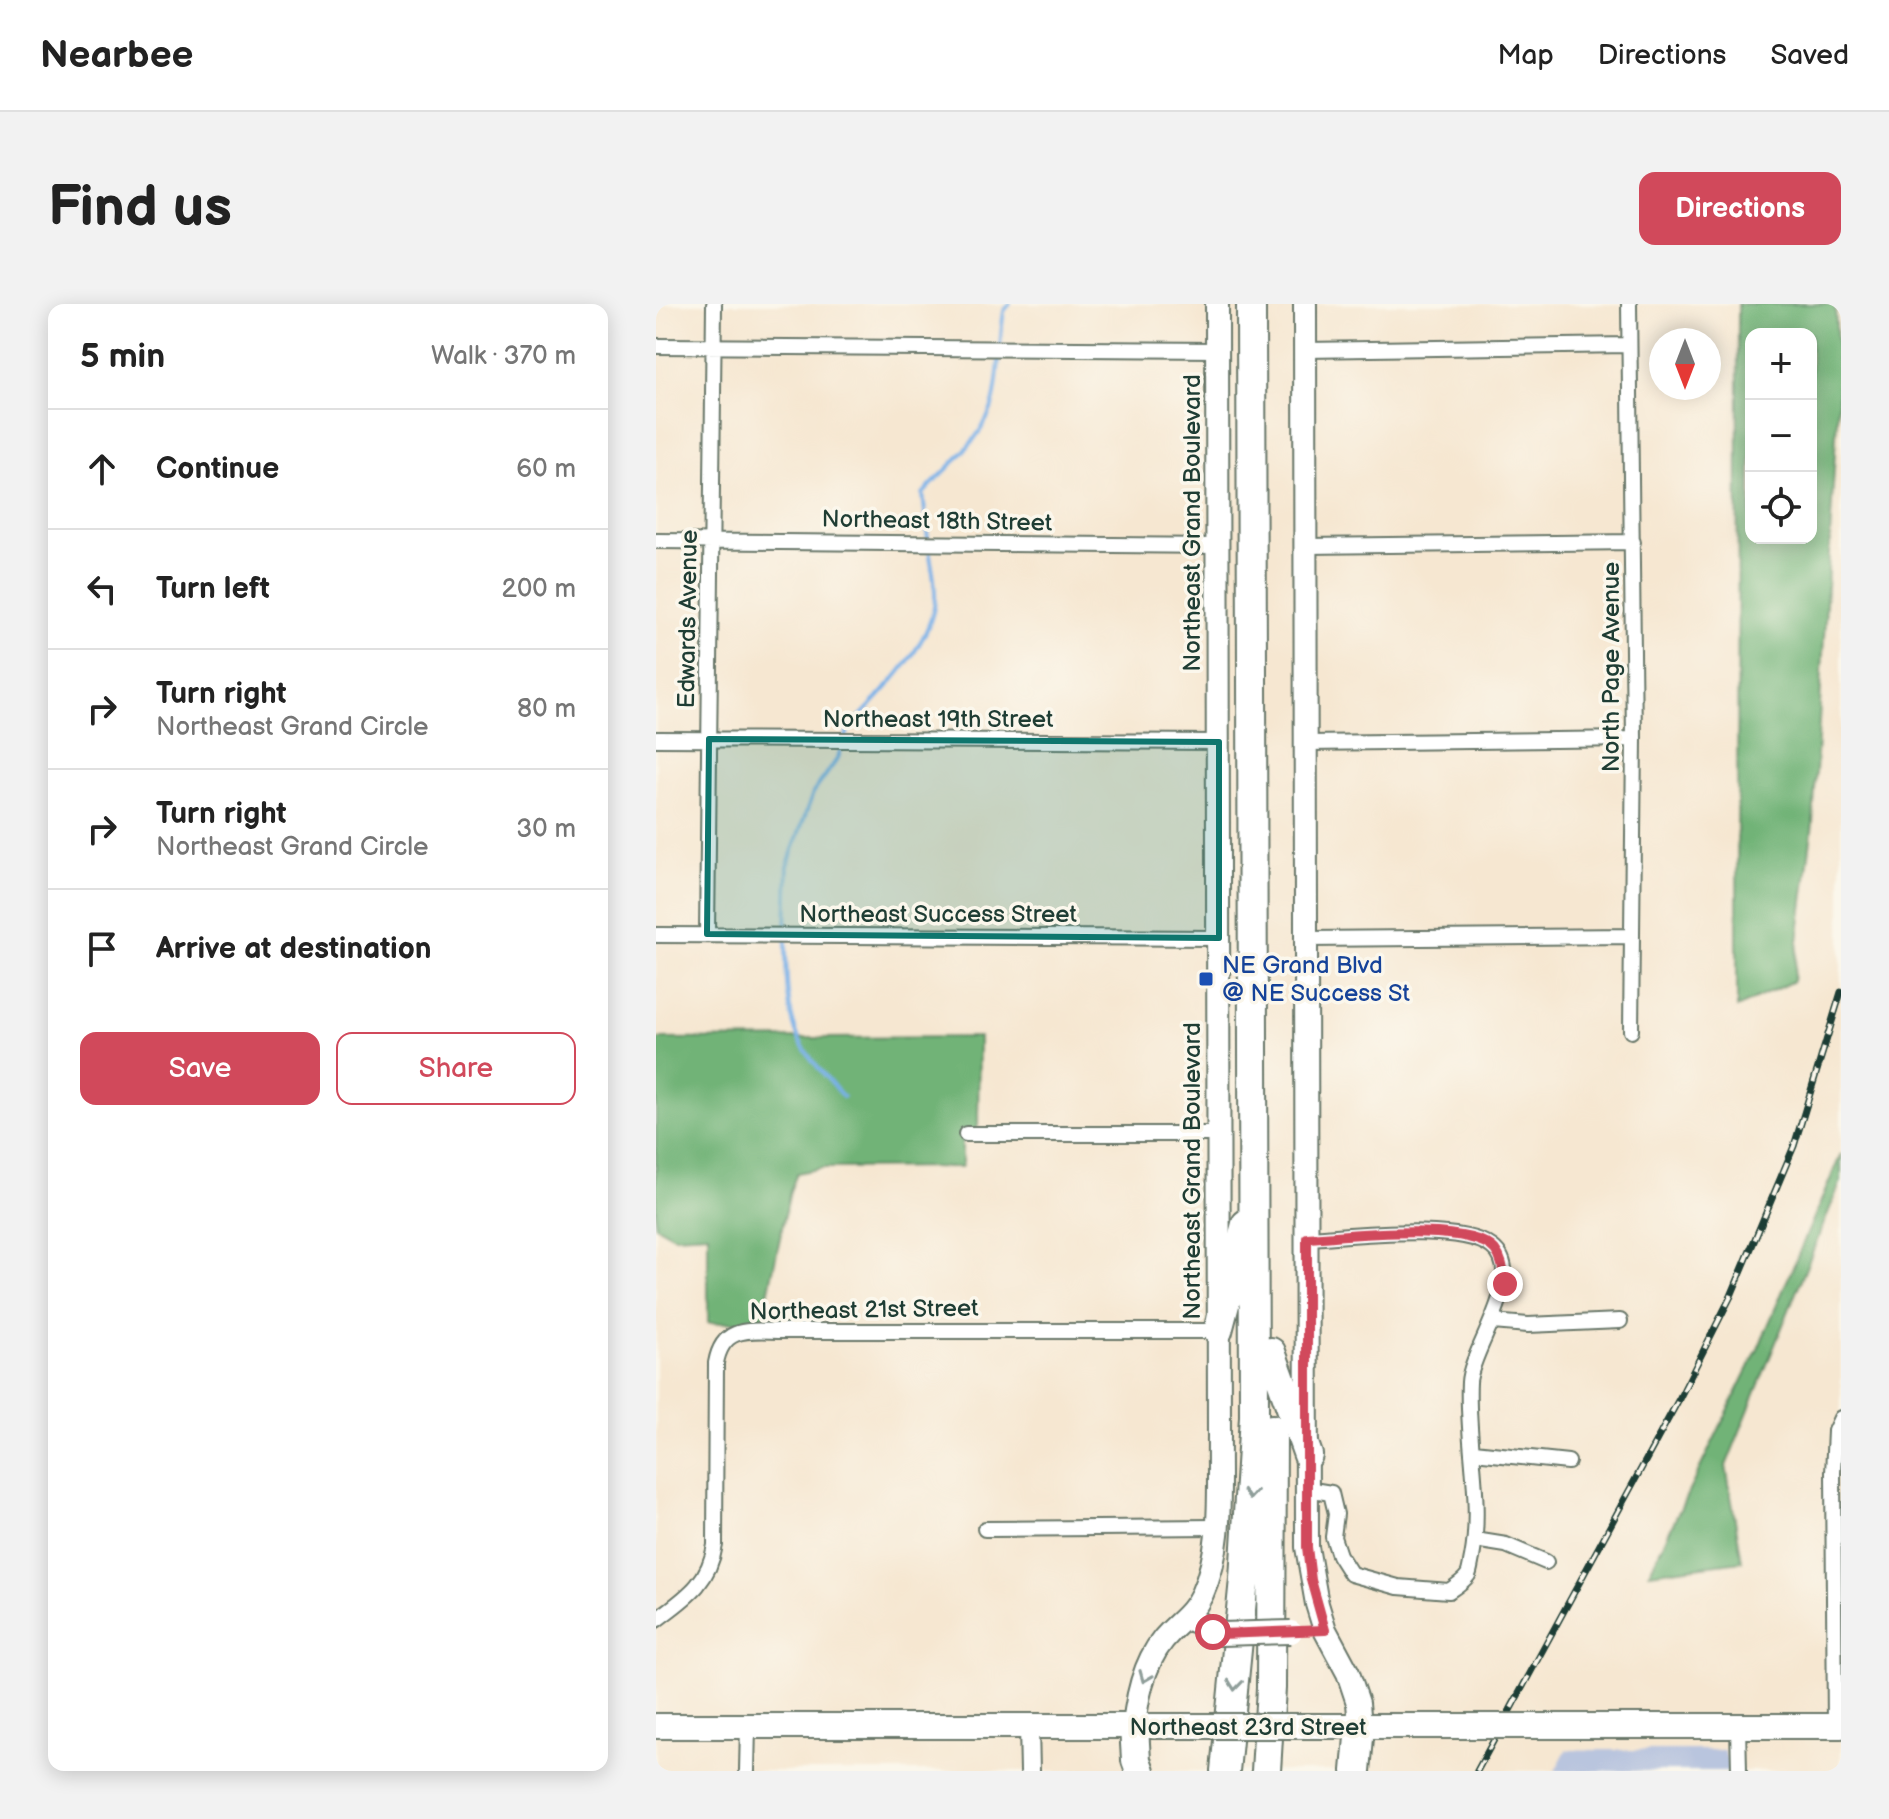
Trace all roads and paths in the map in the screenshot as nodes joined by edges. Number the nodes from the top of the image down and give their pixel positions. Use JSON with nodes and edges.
{"nodes":[{"id":1,"x":714,"y":304,"type":"edge"},
{"id":2,"x":1217,"y":304,"type":"edge"},
{"id":3,"x":1251,"y":304,"type":"edge"},
{"id":4,"x":1268,"y":304,"type":"edge"},
{"id":5,"x":1305,"y":304,"type":"edge"},
{"id":6,"x":1629,"y":304,"type":"edge"},
{"id":7,"x":1628,"y":345,"type":"junction"},
{"id":8,"x":656,"y":346,"type":"edge"},
{"id":9,"x":713,"y":346,"type":"junction"},
{"id":10,"x":1218,"y":350,"type":"junction"},
{"id":11,"x":1305,"y":350,"type":"junction"},
{"id":12,"x":656,"y":541,"type":"edge"},
{"id":13,"x":712,"y":541,"type":"junction"},
{"id":14,"x":1633,"y":542,"type":"junction"},
{"id":15,"x":1218,"y":546,"type":"junction"},
{"id":16,"x":1306,"y":546,"type":"junction"},
{"id":17,"x":656,"y":739,"type":"edge"},
{"id":18,"x":709,"y":739,"type":"junction"},
{"id":19,"x":1634,"y":739,"type":"junction"},
{"id":20,"x":1219,"y":742,"type":"junction"},
{"id":21,"x":1306,"y":743,"type":"junction"},
{"id":22,"x":707,"y":934,"type":"junction"},
{"id":23,"x":656,"y":935,"type":"edge"},
{"id":24,"x":1632,"y":936,"type":"junction"},
{"id":25,"x":1219,"y":938,"type":"junction"},
{"id":26,"x":1306,"y":939,"type":"junction"},
{"id":27,"x":1631,"y":1031,"type":"dead end"},
{"id":28,"x":966,"y":1134,"type":"dead end"},
{"id":29,"x":1218,"y":1134,"type":"junction"},
{"id":30,"x":1255,"y":1192,"type":"junction"},
{"id":31,"x":1307,"y":1238,"type":"junction"},
{"id":32,"x":1620,"y":1321,"type":"dead end"},
{"id":33,"x":1493,"y":1322,"type":"junction"},
{"id":34,"x":1218,"y":1331,"type":"junction"},
{"id":35,"x":1271,"y":1352,"type":"junction"},
{"id":36,"x":1841,"y":1418,"type":"edge"},
{"id":37,"x":1474,"y":1452,"type":"junction"},
{"id":38,"x":1308,"y":1455,"type":"junction"},
{"id":39,"x":1568,"y":1462,"type":"dead end"},
{"id":40,"x":1307,"y":1489,"type":"junction"},
{"id":41,"x":1838,"y":1524,"type":"edge"},
{"id":42,"x":1216,"y":1527,"type":"junction"},
{"id":43,"x":985,"y":1529,"type":"dead end"},
{"id":44,"x":1475,"y":1540,"type":"junction"},
{"id":45,"x":1546,"y":1562,"type":"dead end"},
{"id":46,"x":1187,"y":1618,"type":"junction"},
{"id":47,"x":656,"y":1620,"type":"edge"},
{"id":48,"x":1325,"y":1630,"type":"junction"},
{"id":49,"x":1738,"y":1725,"type":"junction"},
{"id":50,"x":656,"y":1726,"type":"edge"},
{"id":51,"x":748,"y":1726,"type":"junction"},
{"id":52,"x":1360,"y":1726,"type":"junction"},
{"id":53,"x":1838,"y":1726,"type":"edge"},
{"id":54,"x":1029,"y":1727,"type":"junction"},
{"id":55,"x":1134,"y":1727,"type":"junction"},
{"id":56,"x":747,"y":1771,"type":"edge"},
{"id":57,"x":1030,"y":1771,"type":"edge"},
{"id":58,"x":1140,"y":1771,"type":"edge"},
{"id":59,"x":1225,"y":1771,"type":"edge"},
{"id":60,"x":1266,"y":1771,"type":"edge"},
{"id":61,"x":1356,"y":1771,"type":"edge"},
{"id":62,"x":1739,"y":1771,"type":"edge"}],
"edges":[{"from":1,"to":9,"type":"street","name":"Edwards Avenue"},
{"from":2,"to":10,"type":"main road","name":"Northeast Grand Boulevard"},
{"from":3,"to":30,"type":"highway"},
{"from":4,"to":35,"type":"highway"},
{"from":5,"to":11,"type":"main road"},
{"from":6,"to":7,"type":"street","name":"North Page Avenue"},
{"from":7,"to":11,"type":"street"},
{"from":7,"to":14,"type":"street","name":"North Page Avenue"},
{"from":8,"to":9,"type":"street"},
{"from":9,"to":10,"type":"street"},
{"from":9,"to":13,"type":"street","name":"Edwards Avenue"},
{"from":10,"to":15,"type":"main road","name":"Northeast Grand Boulevard"},
{"from":11,"to":16,"type":"main road"},
{"from":12,"to":13,"type":"street","name":"Northeast 18th Street"},
{"from":13,"to":15,"type":"street","name":"Northeast 18th Street"},
{"from":13,"to":18,"type":"street","name":"Edwards Avenue"},
{"from":14,"to":16,"type":"street"},
{"from":14,"to":19,"type":"street","name":"North Page Avenue"},
{"from":15,"to":20,"type":"main road","name":"Northeast Grand Boulevard"},
{"from":16,"to":21,"type":"main road"},
{"from":17,"to":18,"type":"street","name":"Northeast 19th Street"},
{"from":18,"to":20,"type":"street","name":"Northeast 19th Street"},
{"from":18,"to":22,"type":"street","name":"Edwards Avenue"},
{"from":19,"to":21,"type":"street"},
{"from":19,"to":24,"type":"street","name":"North Page Avenue"},
{"from":20,"to":25,"type":"main road","name":"Northeast Grand Boulevard"},
{"from":21,"to":26,"type":"main road"},
{"from":22,"to":23,"type":"street","name":"Northeast Success Street"},
{"from":22,"to":25,"type":"street","name":"Northeast Success Street"},
{"from":24,"to":26,"type":"street"},
{"from":24,"to":27,"type":"street","name":"North Page Avenue"},
{"from":25,"to":29,"type":"main road","name":"Northeast Grand Boulevard"},
{"from":26,"to":31,"type":"main road"},
{"from":28,"to":29,"type":"street"},
{"from":29,"to":34,"type":"main road","name":"Northeast Grand Boulevard"},
{"from":30,"to":34,"type":"highway"},
{"from":30,"to":59,"type":"highway","one_way":true},
{"from":31,"to":33,"type":"street"},
{"from":31,"to":38,"type":"main road"},
{"from":32,"to":33,"type":"street"},
{"from":33,"to":37,"type":"street"},
{"from":34,"to":42,"type":"main road","name":"Northeast Grand Boulevard"},
{"from":34,"to":47,"type":"street","name":"Northeast 21st Street"},
{"from":35,"to":38,"type":"highway"},
{"from":35,"to":60,"type":"highway"},
{"from":36,"to":41,"type":"street"},
{"from":37,"to":39,"type":"street"},
{"from":37,"to":44,"type":"street"},
{"from":38,"to":40,"type":"main road"},
{"from":40,"to":44,"type":"street"},
{"from":40,"to":48,"type":"main road"},
{"from":41,"to":53,"type":"street"},
{"from":42,"to":43,"type":"street"},
{"from":42,"to":46,"type":"main road","name":"Northeast Grand Boulevard"},
{"from":44,"to":45,"type":"street"},
{"from":46,"to":48,"type":"main road","bridge":true},
{"from":46,"to":55,"type":"main road","name":"Northeast Grand Boulevard","one_way":true},
{"from":48,"to":52,"type":"main road"},
{"from":49,"to":52,"type":"main road","name":"Northeast 23rd Street","bridge":true},
{"from":49,"to":53,"type":"main road","name":"Northeast 23rd Street"},
{"from":49,"to":62,"type":"street"},
{"from":50,"to":51,"type":"main road","name":"Northeast 23rd Street"},
{"from":51,"to":54,"type":"main road","name":"Northeast 23rd Street"},
{"from":51,"to":56,"type":"street"},
{"from":52,"to":55,"type":"main road","name":"Northeast 23rd Street","bridge":true},
{"from":52,"to":61,"type":"highway"},
{"from":54,"to":55,"type":"main road","name":"Northeast 23rd Street"},
{"from":54,"to":57,"type":"street"},
{"from":55,"to":58,"type":"highway"}]}
